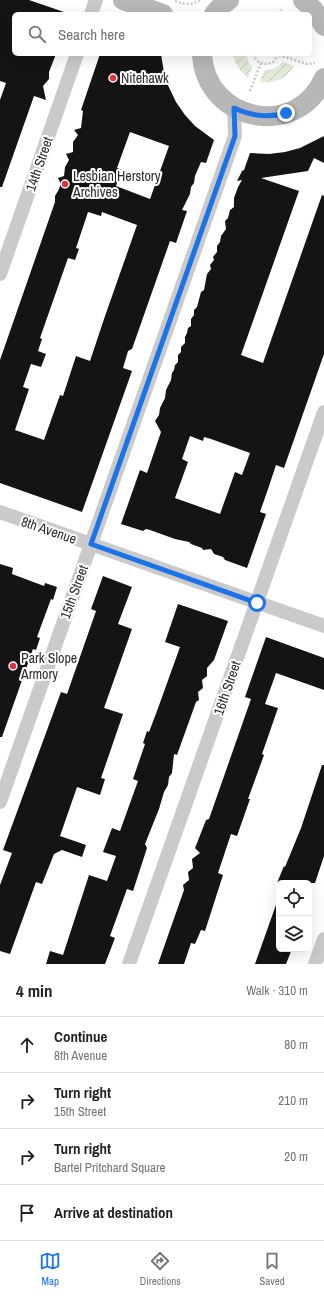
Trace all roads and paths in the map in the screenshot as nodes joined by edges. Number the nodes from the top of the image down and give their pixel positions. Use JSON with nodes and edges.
{"nodes":[{"id":1,"x":96,"y":0,"type":"edge"},
{"id":2,"x":123,"y":0,"type":"edge"},
{"id":3,"x":200,"y":0,"type":"edge"},
{"id":4,"x":229,"y":0,"type":"edge"},
{"id":5,"x":303,"y":0,"type":"edge"},
{"id":6,"x":180,"y":2,"type":"dead end"},
{"id":7,"x":281,"y":9,"type":"dead end"},
{"id":8,"x":92,"y":12,"type":"edge"},
{"id":9,"x":157,"y":12,"type":"edge"},
{"id":10,"x":216,"y":12,"type":"edge"},
{"id":11,"x":280,"y":12,"type":"edge"},
{"id":12,"x":324,"y":26,"type":"edge"},
{"id":13,"x":76,"y":56,"type":"edge"},
{"id":14,"x":202,"y":56,"type":"edge"},
{"id":15,"x":254,"y":56,"type":"edge"},
{"id":16,"x":278,"y":56,"type":"edge"},
{"id":17,"x":285,"y":56,"type":"edge"},
{"id":18,"x":261,"y":63,"type":"junction"},
{"id":19,"x":320,"y":71,"type":"edge"},
{"id":20,"x":250,"y":91,"type":"dead end"},
{"id":21,"x":234,"y":108,"type":"junction"},
{"id":22,"x":0,"y":274,"type":"edge"},
{"id":23,"x":324,"y":412,"type":"edge"},
{"id":24,"x":0,"y":512,"type":"edge"},
{"id":25,"x":91,"y":544,"type":"junction"},
{"id":26,"x":257,"y":603,"type":"junction"},
{"id":27,"x":324,"y":626,"type":"edge"},
{"id":28,"x":0,"y":802,"type":"edge"},
{"id":29,"x":324,"y":939,"type":"edge"},
{"id":30,"x":129,"y":964,"type":"edge"},
{"id":31,"x":315,"y":964,"type":"edge"}],
"edges":[{"from":1,"to":8,"type":"street"},
{"from":2,"to":9,"type":"street"},
{"from":3,"to":6,"type":"path"},
{"from":4,"to":10,"type":"street"},
{"from":5,"to":12,"type":"street"},
{"from":7,"to":11,"type":"path"},
{"from":13,"to":22,"type":"street","name":"14th Street"},
{"from":14,"to":21,"type":"street"},
{"from":15,"to":18,"type":"path"},
{"from":16,"to":18,"type":"path"},
{"from":17,"to":19,"type":"path"},
{"from":18,"to":20,"type":"path"},
{"from":19,"to":21,"type":"street"},
{"from":21,"to":25,"type":"street","name":"15th Street"},
{"from":23,"to":26,"type":"street","name":"16th Street"},
{"from":24,"to":25,"type":"street","name":"8th Avenue"},
{"from":25,"to":26,"type":"street","name":"8th Avenue"},
{"from":25,"to":28,"type":"street","name":"15th Street"},
{"from":26,"to":27,"type":"street","name":"8th Avenue"},
{"from":26,"to":30,"type":"street","name":"16th Street"},
{"from":29,"to":31,"type":"street"}]}
